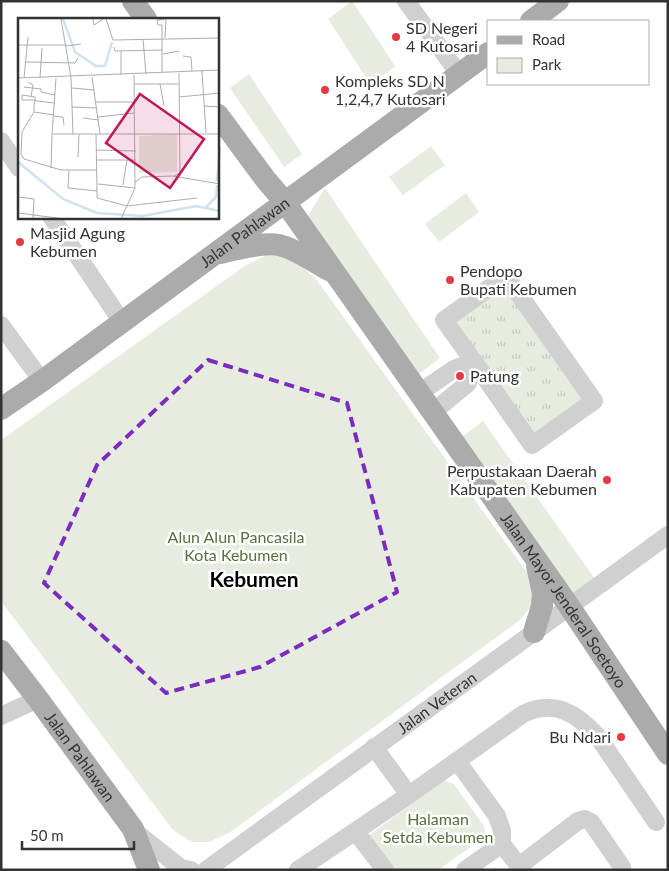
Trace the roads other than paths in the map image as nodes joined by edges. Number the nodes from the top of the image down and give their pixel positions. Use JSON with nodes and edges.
{"nodes":[{"id":1,"x":133,"y":1,"type":"edge"},
{"id":2,"x":406,"y":1,"type":"edge"},
{"id":3,"x":558,"y":1,"type":"edge"},
{"id":4,"x":145,"y":18,"type":"edge"},
{"id":5,"x":531,"y":20,"type":"edge"},
{"id":6,"x":487,"y":54,"type":"edge"},
{"id":7,"x":460,"y":74,"type":"junction"},
{"id":8,"x":219,"y":116,"type":"edge"},
{"id":9,"x":1,"y":141,"type":"edge"},
{"id":10,"x":18,"y":166,"type":"edge"},
{"id":11,"x":266,"y":180,"type":"junction"},
{"id":12,"x":314,"y":180,"type":"junction"},
{"id":13,"x":285,"y":202,"type":"junction"},
{"id":14,"x":53,"y":219,"type":"edge"},
{"id":15,"x":259,"y":221,"type":"junction"},
{"id":16,"x":302,"y":226,"type":"junction"},
{"id":17,"x":214,"y":254,"type":"junction"},
{"id":18,"x":336,"y":275,"type":"junction"},
{"id":19,"x":122,"y":322,"type":"junction"},
{"id":20,"x":1,"y":325,"type":"edge"},
{"id":21,"x":476,"y":367,"type":"junction"},
{"id":22,"x":42,"y":381,"type":"junction"},
{"id":23,"x":420,"y":393,"type":"junction"},
{"id":24,"x":1,"y":409,"type":"edge"},
{"id":25,"x":433,"y":412,"type":"junction"},
{"id":26,"x":668,"y":535,"type":"edge"},
{"id":27,"x":535,"y":558,"type":"junction"},
{"id":28,"x":569,"y":606,"type":"junction"},
{"id":29,"x":534,"y":632,"type":"junction"},
{"id":30,"x":1,"y":651,"type":"edge"},
{"id":31,"x":38,"y":699,"type":"junction"},
{"id":32,"x":1,"y":716,"type":"edge"},
{"id":33,"x":374,"y":747,"type":"junction"},
{"id":34,"x":668,"y":754,"type":"edge"},
{"id":35,"x":457,"y":761,"type":"junction"},
{"id":36,"x":409,"y":795,"type":"junction"},
{"id":37,"x":656,"y":822,"type":"dead end"},
{"id":38,"x":133,"y":829,"type":"junction"},
{"id":39,"x":356,"y":832,"type":"junction"},
{"id":40,"x":502,"y":844,"type":"junction"},
{"id":41,"x":622,"y":867,"type":"dead end"},
{"id":42,"x":520,"y":868,"type":"edge"},
{"id":43,"x":149,"y":870,"type":"edge"},
{"id":44,"x":191,"y":870,"type":"edge"},
{"id":45,"x":206,"y":870,"type":"edge"},
{"id":46,"x":298,"y":870,"type":"edge"},
{"id":47,"x":385,"y":870,"type":"edge"},
{"id":48,"x":465,"y":870,"type":"edge"}],
"edges":[{"from":1,"to":4,"type":"main road"},
{"from":2,"to":7,"type":"street"},
{"from":3,"to":5,"type":"main road"},
{"from":6,"to":7,"type":"main road","name":"Jalan Pahlawan"},
{"from":7,"to":12,"type":"main road","name":"Jalan Pahlawan"},
{"from":8,"to":11,"type":"main road","name":"Jalan Mayor Jenderal Soetoyo"},
{"from":9,"to":10,"type":"street"},
{"from":11,"to":13,"type":"main road","name":"Jalan Mayor Jenderal Soetoyo"},
{"from":11,"to":15,"type":"main road"},
{"from":12,"to":13,"type":"main road","name":"Jalan Pahlawan"},
{"from":12,"to":16,"type":"main road"},
{"from":13,"to":15,"type":"main road","name":"Jalan Pahlawan"},
{"from":13,"to":16,"type":"main road","name":"Jalan Mayor Jenderal Soetoyo"},
{"from":14,"to":19,"type":"street"},
{"from":15,"to":17,"type":"main road","name":"Jalan Pahlawan"},
{"from":16,"to":18,"type":"main road","name":"Jalan Mayor Jenderal Soetoyo"},
{"from":17,"to":18,"type":"main road"},
{"from":17,"to":19,"type":"main road","name":"Jalan Pahlawan"},
{"from":18,"to":23,"type":"main road","name":"Jalan Mayor Jenderal Soetoyo"},
{"from":19,"to":22,"type":"main road","name":"Jalan Pahlawan"},
{"from":20,"to":22,"type":"street"},
{"from":21,"to":21,"type":"street"},
{"from":21,"to":23,"type":"street"},
{"from":21,"to":25,"type":"street"},
{"from":22,"to":24,"type":"main road","name":"Jalan Pahlawan"},
{"from":23,"to":25,"type":"main road","name":"Jalan Mayor Jenderal Soetoyo"},
{"from":25,"to":27,"type":"main road","name":"Jalan Mayor Jenderal Soetoyo"},
{"from":26,"to":28,"type":"street","name":"Jalan Veteran"},
{"from":27,"to":28,"type":"main road","name":"Jalan Mayor Jenderal Soetoyo"},
{"from":27,"to":29,"type":"main road"},
{"from":28,"to":29,"type":"street","name":"Jalan Veteran"},
{"from":28,"to":34,"type":"main road","name":"Jalan Mayor Jenderal Soetoyo"},
{"from":29,"to":33,"type":"street","name":"Jalan Veteran"},
{"from":30,"to":31,"type":"main road","name":"Jalan Pahlawan"},
{"from":31,"to":32,"type":"street"},
{"from":31,"to":38,"type":"main road","name":"Jalan Pahlawan"},
{"from":33,"to":36,"type":"street"},
{"from":33,"to":45,"type":"street","name":"Jalan Veteran"},
{"from":35,"to":36,"type":"street"},
{"from":35,"to":37,"type":"street"},
{"from":35,"to":40,"type":"street"},
{"from":36,"to":39,"type":"street"},
{"from":38,"to":43,"type":"main road","name":"Jalan Pahlawan"},
{"from":38,"to":44,"type":"street"},
{"from":39,"to":46,"type":"street"},
{"from":39,"to":47,"type":"street"},
{"from":40,"to":42,"type":"street"},
{"from":40,"to":48,"type":"street"},
{"from":41,"to":42,"type":"street"}]}
